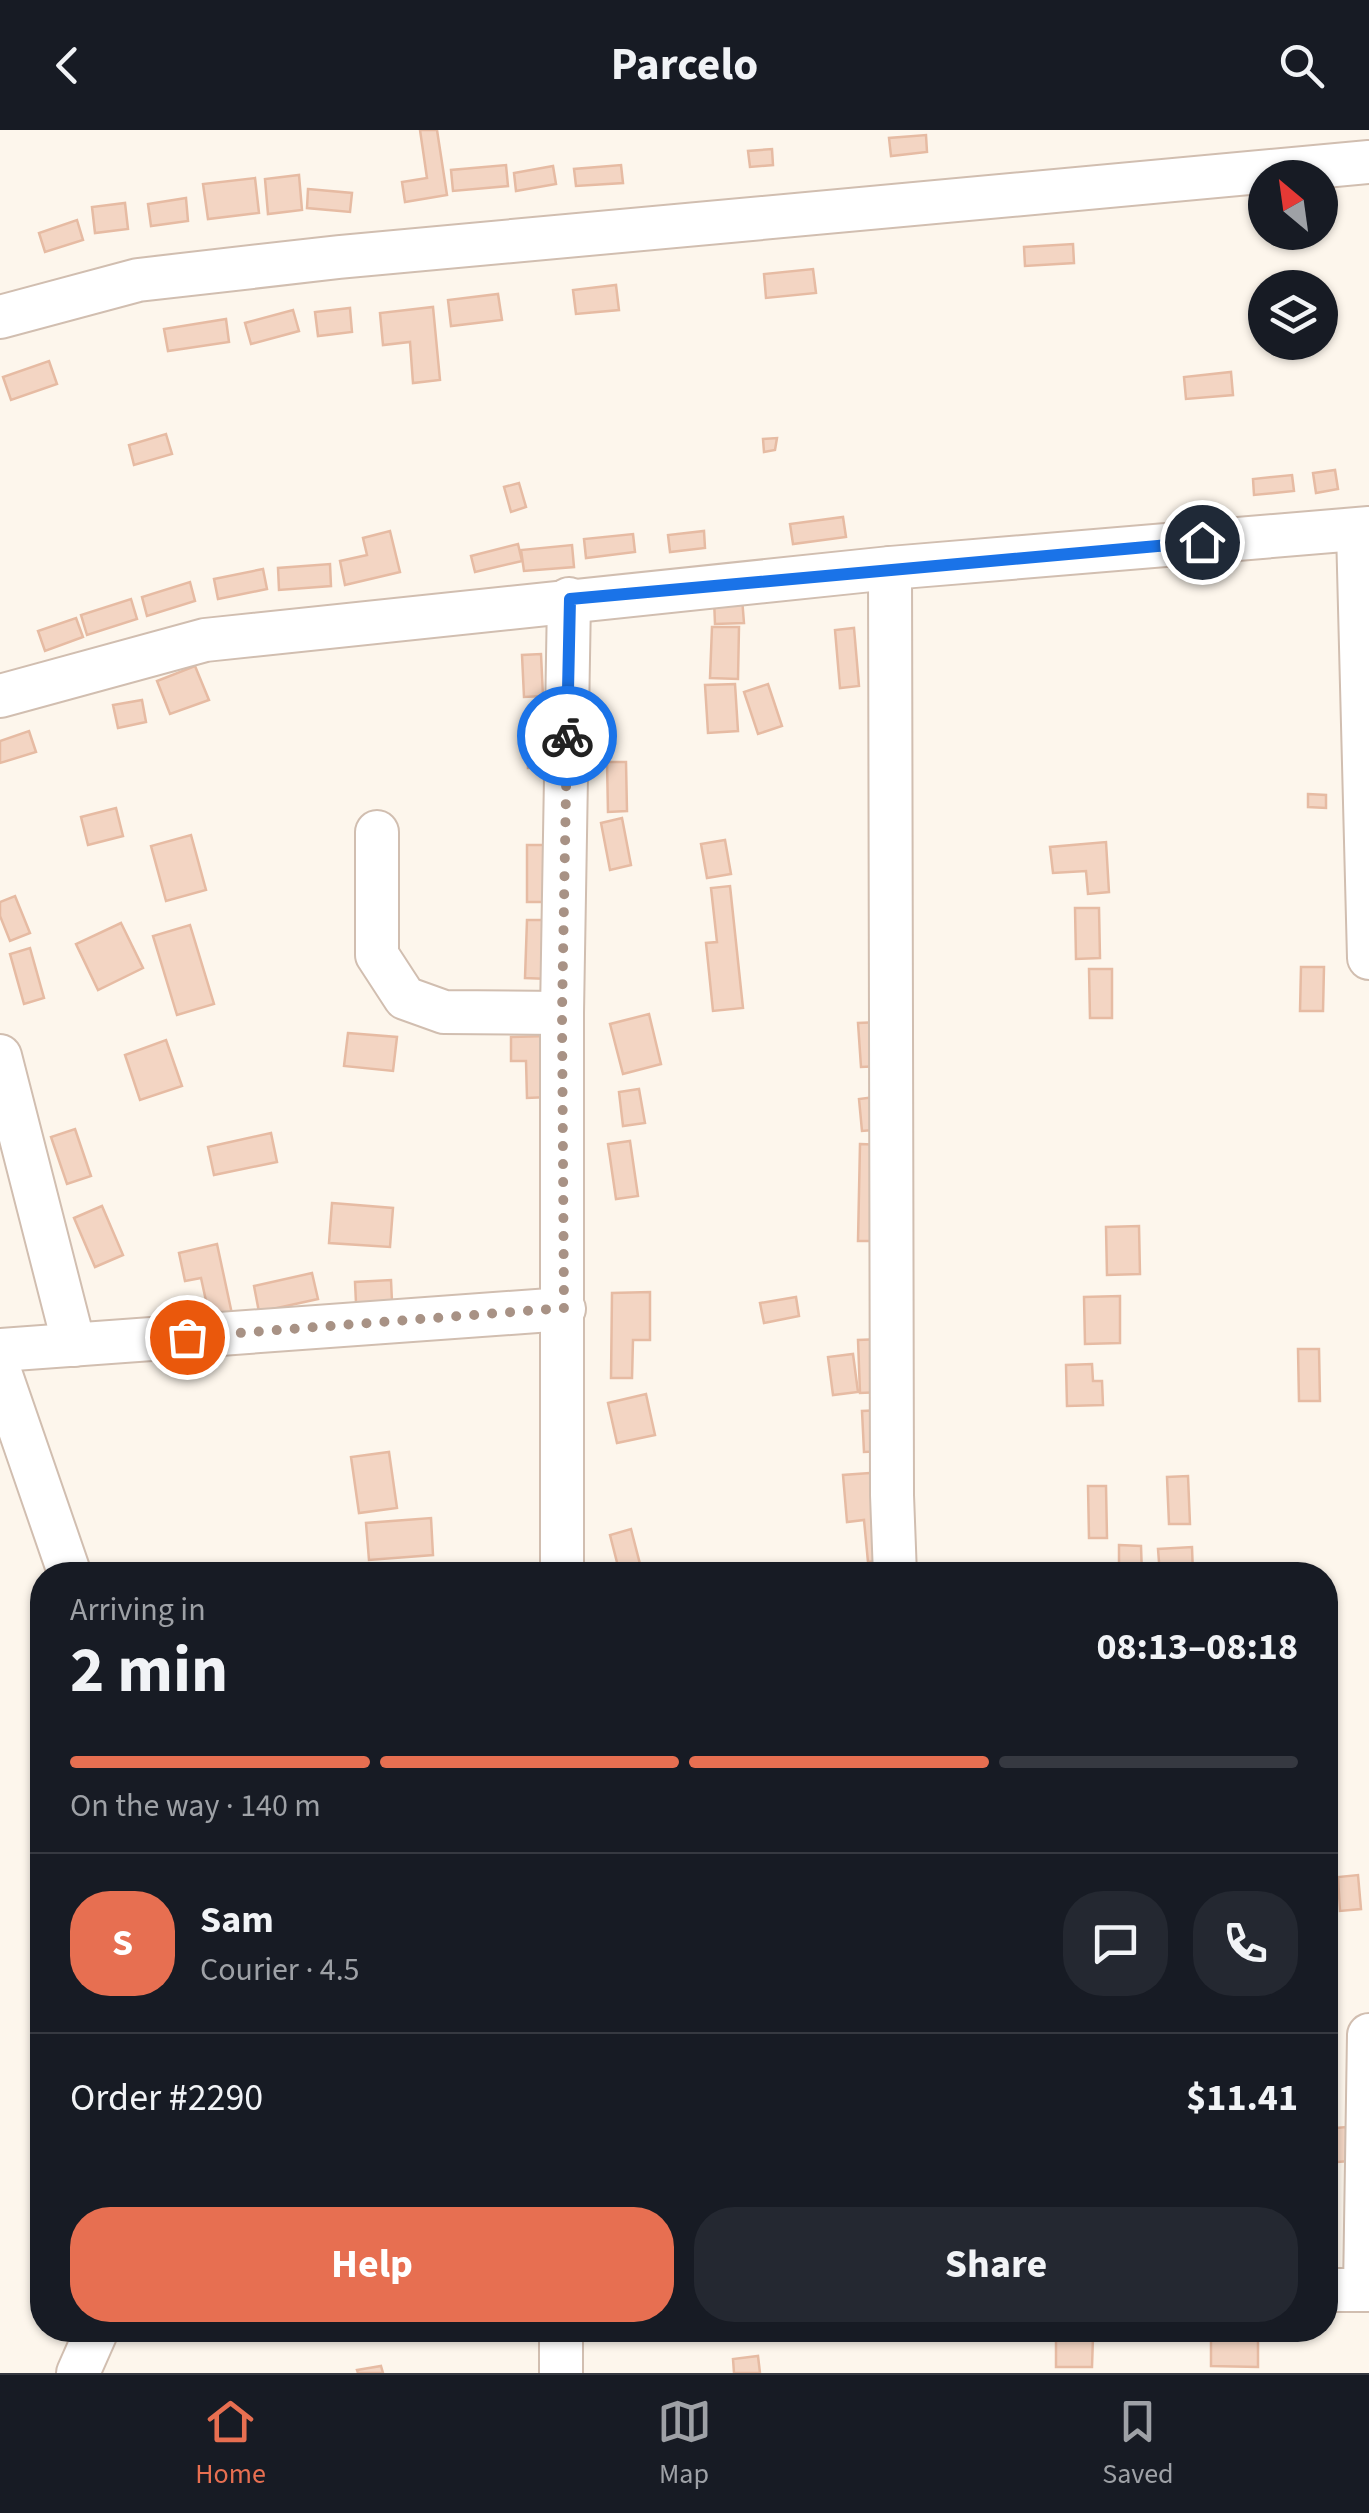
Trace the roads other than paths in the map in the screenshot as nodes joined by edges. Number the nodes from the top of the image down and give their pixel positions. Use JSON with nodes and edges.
{"nodes":[{"id":1,"x":1369,"y":162,"type":"edge"},
{"id":2,"x":0,"y":317,"type":"edge"},
{"id":3,"x":1363,"y":529,"type":"edge"},
{"id":4,"x":890,"y":568,"type":"junction"},
{"id":5,"x":570,"y":599,"type":"junction"},
{"id":6,"x":0,"y":696,"type":"edge"},
{"id":7,"x":378,"y":832,"type":"dead end"},
{"id":8,"x":1369,"y":958,"type":"edge"},
{"id":9,"x":562,"y":1013,"type":"junction"},
{"id":10,"x":0,"y":1056,"type":"edge"},
{"id":11,"x":564,"y":1308,"type":"junction"},
{"id":12,"x":74,"y":1345,"type":"junction"},
{"id":13,"x":0,"y":1350,"type":"edge"},
{"id":14,"x":0,"y":1372,"type":"edge"},
{"id":15,"x":66,"y":1562,"type":"edge"},
{"id":16,"x":562,"y":1562,"type":"edge"},
{"id":17,"x":895,"y":1562,"type":"edge"},
{"id":18,"x":1369,"y":2035,"type":"edge"},
{"id":19,"x":1353,"y":2290,"type":"edge"},
{"id":20,"x":92,"y":2342,"type":"edge"},
{"id":21,"x":561,"y":2342,"type":"edge"},
{"id":22,"x":78,"y":2373,"type":"edge"},
{"id":23,"x":561,"y":2373,"type":"edge"}],
"edges":[{"from":1,"to":2,"type":"street"},
{"from":3,"to":4,"type":"street"},
{"from":3,"to":8,"type":"street"},
{"from":4,"to":5,"type":"street"},
{"from":4,"to":17,"type":"street"},
{"from":5,"to":6,"type":"street"},
{"from":5,"to":9,"type":"street"},
{"from":7,"to":9,"type":"street"},
{"from":9,"to":11,"type":"street"},
{"from":10,"to":12,"type":"street"},
{"from":11,"to":12,"type":"street"},
{"from":11,"to":16,"type":"street"},
{"from":12,"to":13,"type":"street"},
{"from":14,"to":15,"type":"street"},
{"from":18,"to":19,"type":"street"},
{"from":20,"to":22,"type":"street"},
{"from":21,"to":23,"type":"street"}]}
